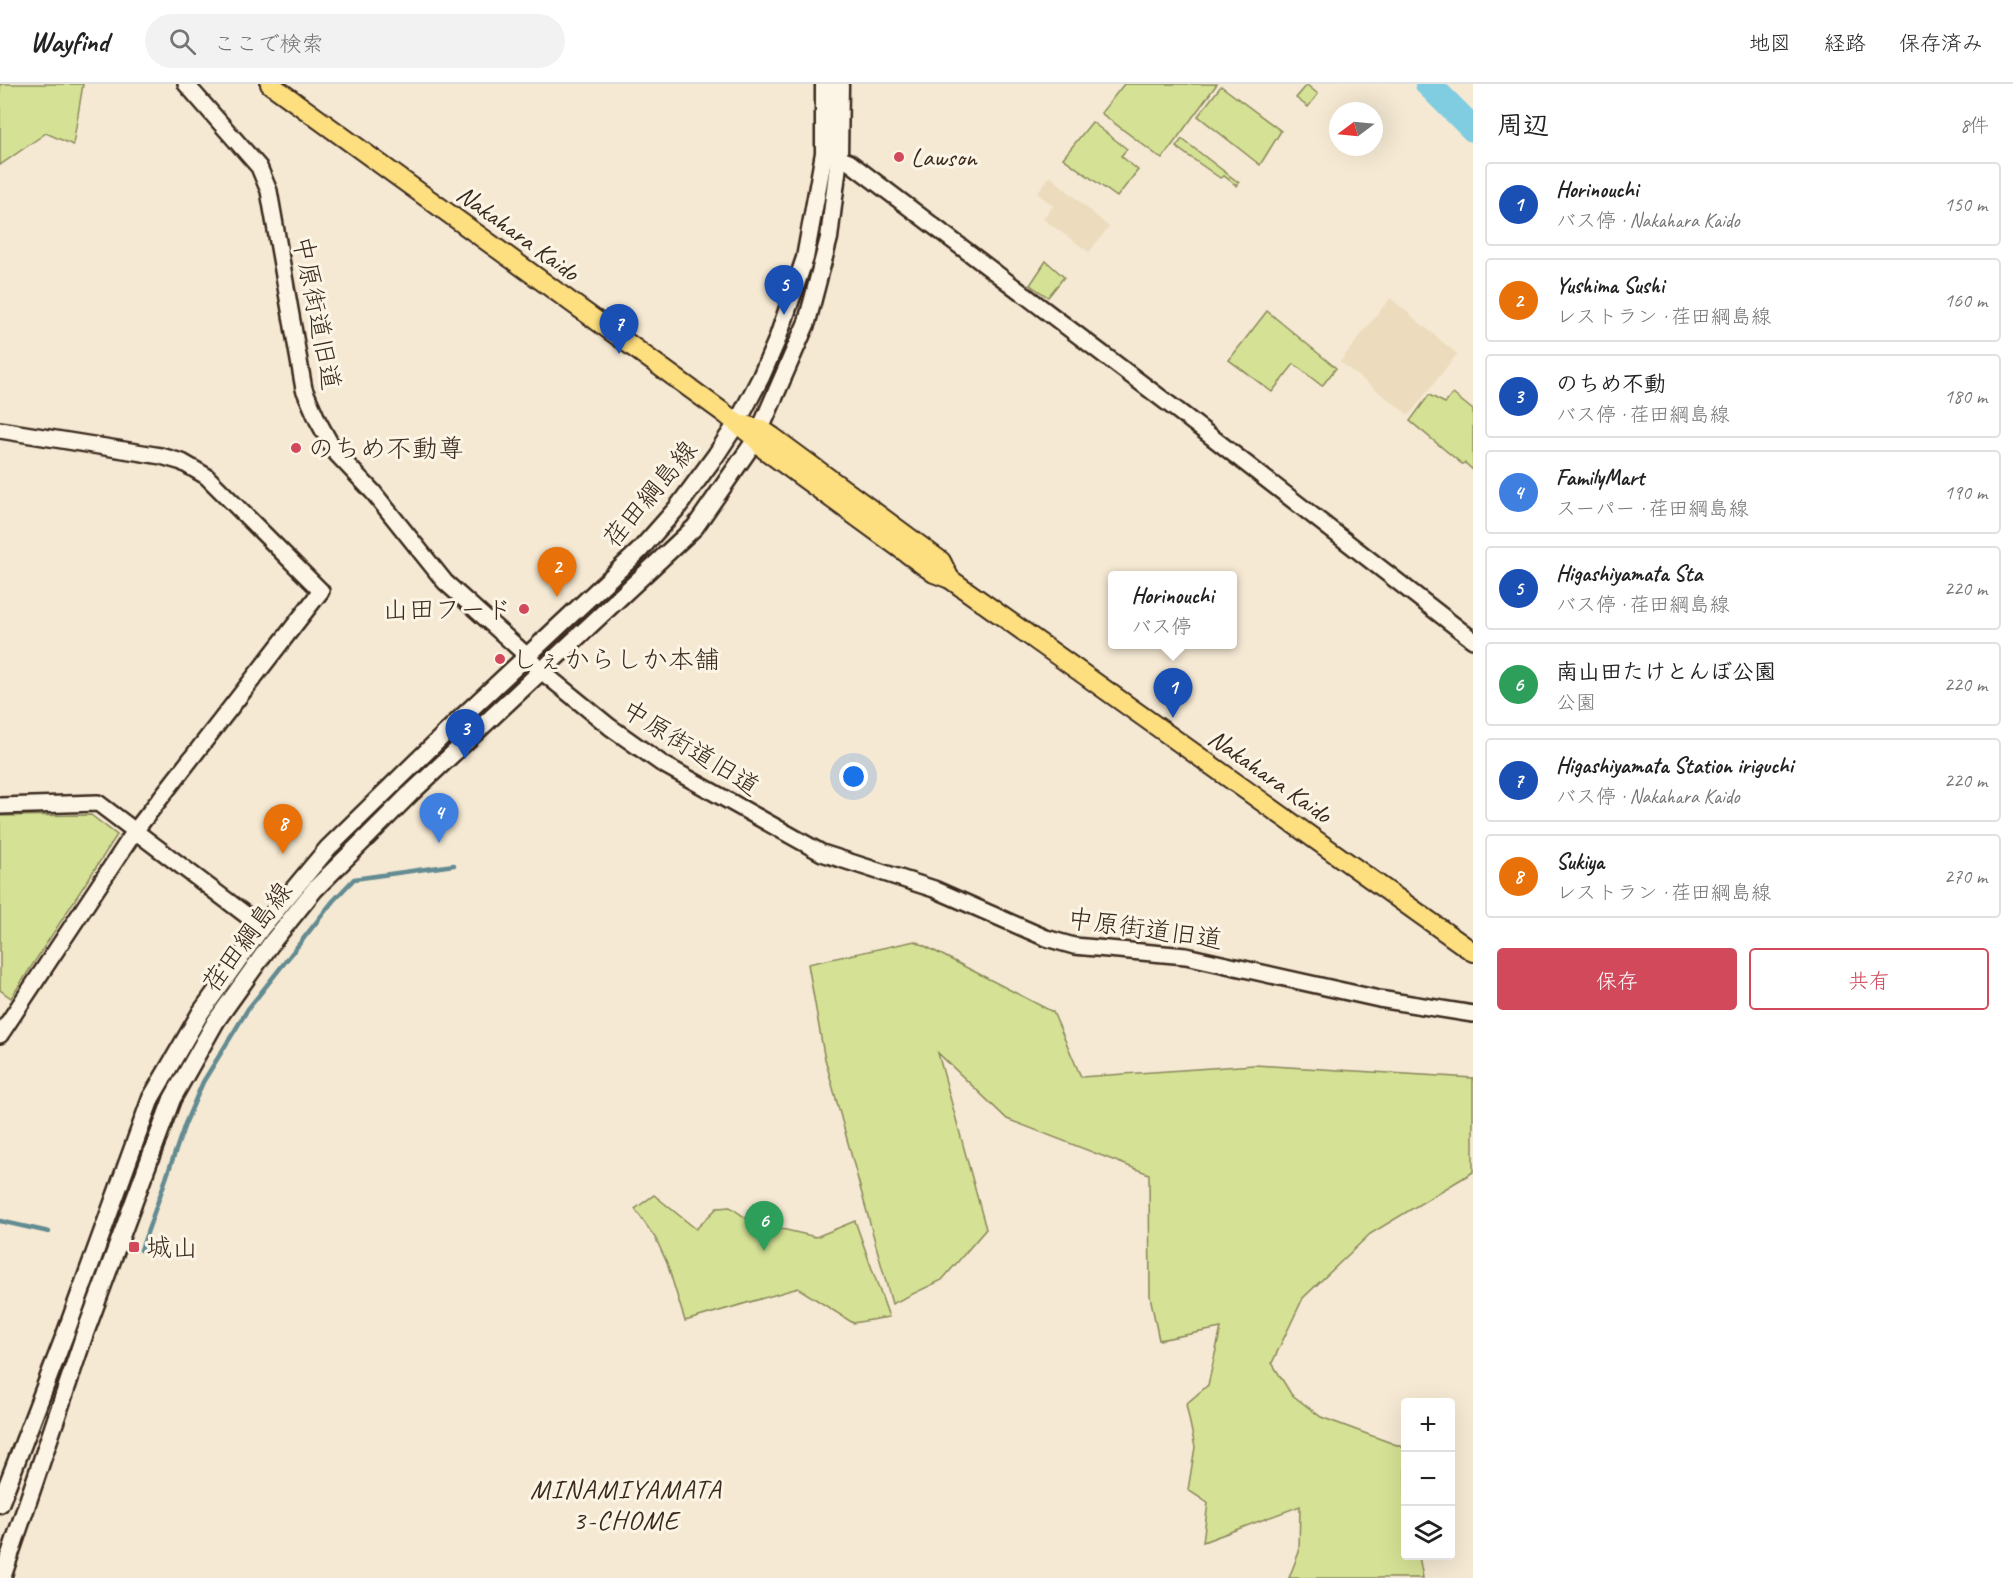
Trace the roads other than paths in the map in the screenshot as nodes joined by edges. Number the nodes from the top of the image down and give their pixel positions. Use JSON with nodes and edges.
{"nodes":[{"id":1,"x":186,"y":84,"type":"edge"},
{"id":2,"x":270,"y":84,"type":"edge"},
{"id":3,"x":824,"y":84,"type":"edge"},
{"id":4,"x":840,"y":84,"type":"edge"},
{"id":5,"x":831,"y":155,"type":"junction"},
{"id":6,"x":737,"y":423,"type":"junction"},
{"id":7,"x":0,"y":430,"type":"edge"},
{"id":8,"x":758,"y":434,"type":"junction"},
{"id":9,"x":1473,"y":640,"type":"edge"},
{"id":10,"x":526,"y":656,"type":"junction"},
{"id":11,"x":540,"y":670,"type":"junction"},
{"id":12,"x":0,"y":806,"type":"edge"},
{"id":13,"x":135,"y":831,"type":"junction"},
{"id":14,"x":262,"y":927,"type":"junction"},
{"id":15,"x":1473,"y":952,"type":"edge"},
{"id":16,"x":1473,"y":1014,"type":"edge"},
{"id":17,"x":0,"y":1035,"type":"edge"},
{"id":18,"x":0,"y":1504,"type":"edge"},
{"id":19,"x":2,"y":1578,"type":"edge"}],
"edges":[{"from":1,"to":10,"type":"street","name":"中原街道旧道"},
{"from":2,"to":6,"type":"main road","name":"Nakahara Kaido"},
{"from":3,"to":5,"type":"main road","name":"荏田綱島線"},
{"from":4,"to":5,"type":"main road","name":"荏田綱島線"},
{"from":5,"to":6,"type":"main road","name":"荏田綱島線"},
{"from":5,"to":8,"type":"main road","name":"荏田綱島線"},
{"from":5,"to":9,"type":"street"},
{"from":6,"to":8,"type":"main road","name":"Nakahara Kaido"},
{"from":6,"to":10,"type":"main road","name":"荏田綱島線"},
{"from":7,"to":13,"type":"street"},
{"from":8,"to":11,"type":"main road","name":"荏田綱島線"},
{"from":8,"to":15,"type":"main road","name":"Nakahara Kaido"},
{"from":10,"to":11,"type":"street","name":"中原街道旧道"},
{"from":10,"to":14,"type":"main road","name":"荏田綱島線"},
{"from":11,"to":16,"type":"street","name":"中原街道旧道"},
{"from":11,"to":19,"type":"main road","name":"荏田綱島線"},
{"from":12,"to":13,"type":"street"},
{"from":13,"to":14,"type":"street"},
{"from":13,"to":17,"type":"street"},
{"from":14,"to":18,"type":"main road","name":"荏田綱島線"}]}
